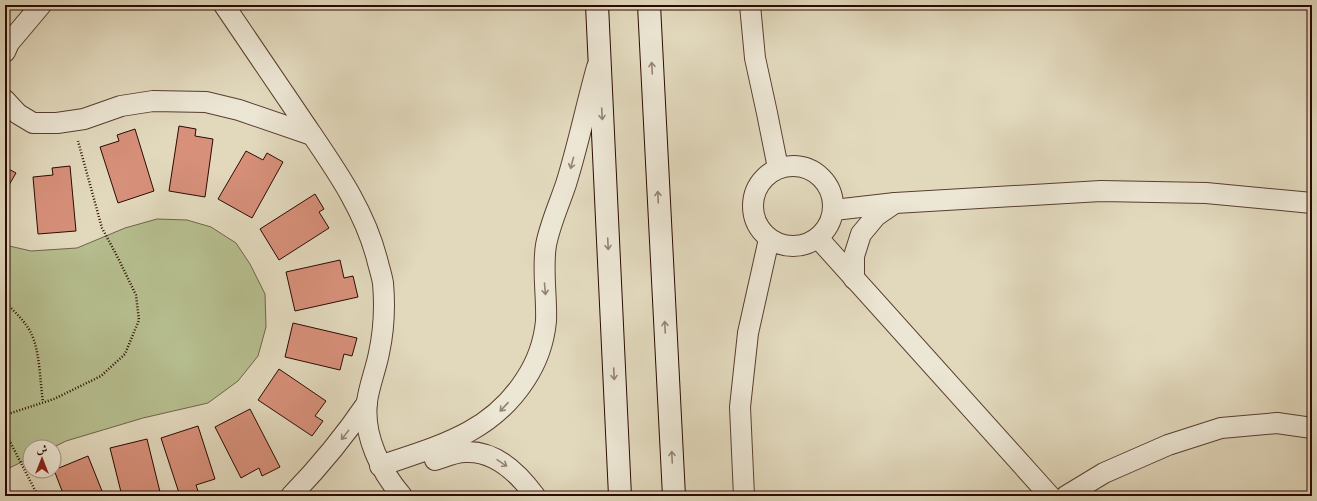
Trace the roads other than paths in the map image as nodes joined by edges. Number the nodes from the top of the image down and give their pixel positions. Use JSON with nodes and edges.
{"nodes":[{"id":1,"x":41,"y":5,"type":"edge"},
{"id":2,"x":224,"y":5,"type":"edge"},
{"id":3,"x":597,"y":5,"type":"edge"},
{"id":4,"x":649,"y":5,"type":"edge"},
{"id":5,"x":750,"y":5,"type":"edge"},
{"id":6,"x":5,"y":52,"type":"edge"},
{"id":7,"x":599,"y":57,"type":"junction"},
{"id":8,"x":5,"y":100,"type":"edge"},
{"id":9,"x":312,"y":135,"type":"junction"},
{"id":10,"x":778,"y":168,"type":"junction"},
{"id":11,"x":895,"y":203,"type":"junction"},
{"id":12,"x":1312,"y":203,"type":"edge"},
{"id":13,"x":834,"y":210,"type":"junction"},
{"id":14,"x":818,"y":238,"type":"junction"},
{"id":15,"x":769,"y":239,"type":"junction"},
{"id":16,"x":854,"y":279,"type":"junction"},
{"id":17,"x":367,"y":403,"type":"junction"},
{"id":18,"x":1312,"y":428,"type":"edge"},
{"id":19,"x":470,"y":442,"type":"junction"},
{"id":20,"x":383,"y":471,"type":"junction"},
{"id":21,"x":291,"y":496,"type":"edge"},
{"id":22,"x":402,"y":496,"type":"edge"},
{"id":23,"x":535,"y":496,"type":"edge"},
{"id":24,"x":620,"y":496,"type":"edge"},
{"id":25,"x":674,"y":496,"type":"edge"},
{"id":26,"x":744,"y":496,"type":"edge"},
{"id":27,"x":1050,"y":496,"type":"edge"},
{"id":28,"x":1066,"y":496,"type":"edge"}],
"edges":[{"from":1,"to":6,"type":"street"},
{"from":2,"to":9,"type":"street"},
{"from":3,"to":7,"type":"main road"},
{"from":25,"to":4,"type":"main road","one_way":true},
{"from":5,"to":10,"type":"street"},
{"from":7,"to":19,"type":"street","one_way":true},
{"from":7,"to":24,"type":"main road","one_way":true},
{"from":8,"to":9,"type":"street"},
{"from":9,"to":17,"type":"street"},
{"from":10,"to":13,"type":"street"},
{"from":10,"to":15,"type":"street"},
{"from":11,"to":12,"type":"street"},
{"from":11,"to":13,"type":"street"},
{"from":11,"to":16,"type":"street"},
{"from":13,"to":14,"type":"street"},
{"from":14,"to":15,"type":"street"},
{"from":14,"to":16,"type":"street"},
{"from":15,"to":26,"type":"street"},
{"from":16,"to":27,"type":"street"},
{"from":17,"to":20,"type":"street"},
{"from":17,"to":21,"type":"street","one_way":true},
{"from":18,"to":28,"type":"street"},
{"from":19,"to":20,"type":"street"},
{"from":19,"to":23,"type":"street","one_way":true},
{"from":20,"to":22,"type":"street"}]}
